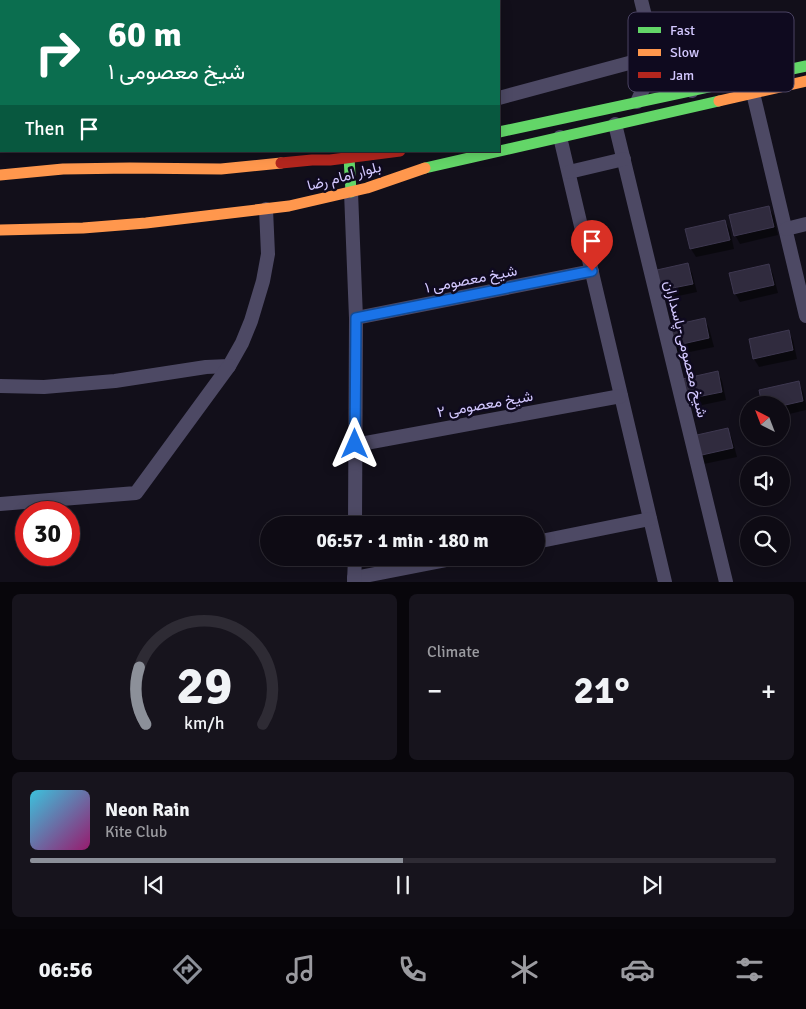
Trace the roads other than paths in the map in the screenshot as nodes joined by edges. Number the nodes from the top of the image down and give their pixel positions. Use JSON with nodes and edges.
{"nodes":[{"id":1,"x":628,"y":63,"type":"edge"},
{"id":2,"x":641,"y":92,"type":"edge"},
{"id":3,"x":683,"y":92,"type":"edge"},
{"id":4,"x":758,"y":92,"type":"edge"},
{"id":5,"x":754,"y":93,"type":"junction"},
{"id":6,"x":500,"y":98,"type":"edge"},
{"id":7,"x":637,"y":102,"type":"junction"},
{"id":8,"x":615,"y":124,"type":"junction"},
{"id":9,"x":500,"y":132,"type":"edge"},
{"id":10,"x":560,"y":138,"type":"junction"},
{"id":11,"x":500,"y":151,"type":"edge"},
{"id":12,"x":384,"y":152,"type":"edge"},
{"id":13,"x":496,"y":152,"type":"edge"},
{"id":14,"x":369,"y":153,"type":"edge"},
{"id":15,"x":312,"y":155,"type":"edge"},
{"id":16,"x":348,"y":157,"type":"junction"},
{"id":17,"x":624,"y":159,"type":"junction"},
{"id":18,"x":569,"y":172,"type":"junction"},
{"id":19,"x":0,"y":175,"type":"edge"},
{"id":20,"x":350,"y":192,"type":"junction"},
{"id":21,"x":266,"y":209,"type":"junction"},
{"id":22,"x":806,"y":224,"type":"edge"},
{"id":23,"x":786,"y":229,"type":"junction"},
{"id":24,"x":0,"y":230,"type":"edge"},
{"id":25,"x":592,"y":271,"type":"junction"},
{"id":26,"x":806,"y":316,"type":"edge"},
{"id":27,"x":356,"y":318,"type":"junction"},
{"id":28,"x":229,"y":366,"type":"junction"},
{"id":29,"x":0,"y":386,"type":"edge"},
{"id":30,"x":621,"y":396,"type":"junction"},
{"id":31,"x":355,"y":444,"type":"junction"},
{"id":32,"x":0,"y":504,"type":"edge"},
{"id":33,"x":355,"y":516,"type":"edge"},
{"id":34,"x":650,"y":519,"type":"junction"},
{"id":35,"x":545,"y":540,"type":"edge"},
{"id":36,"x":355,"y":566,"type":"edge"},
{"id":37,"x":420,"y":566,"type":"edge"},
{"id":38,"x":354,"y":580,"type":"edge"},
{"id":39,"x":665,"y":582,"type":"edge"},
{"id":40,"x":726,"y":582,"type":"edge"}],
"edges":[{"from":1,"to":6,"type":"street"},
{"from":2,"to":7,"type":"street"},
{"from":3,"to":7,"type":"main road"},
{"from":4,"to":5,"type":"main road","name":"بلوار امام رضا"},
{"from":5,"to":8,"type":"main road","name":"بلوار امام رضا"},
{"from":5,"to":23,"type":"street"},
{"from":7,"to":9,"type":"main road"},
{"from":8,"to":10,"type":"main road","name":"بلوار امام رضا"},
{"from":8,"to":17,"type":"street","name":"شیخ معصومی-پاسداران"},
{"from":10,"to":11,"type":"main road","name":"بلوار امام رضا"},
{"from":10,"to":18,"type":"street"},
{"from":12,"to":14,"type":"main road","name":"بلوار امام رضا"},
{"from":13,"to":20,"type":"main road","name":"بلوار امام رضا"},
{"from":14,"to":16,"type":"main road","name":"بلوار امام رضا"},
{"from":15,"to":16,"type":"main road","name":"بلوار امام رضا"},
{"from":15,"to":19,"type":"main road","name":"بلوار امام رضا"},
{"from":16,"to":20,"type":"main road"},
{"from":17,"to":18,"type":"street"},
{"from":17,"to":40,"type":"street","name":"شیخ معصومی-پاسداران"},
{"from":18,"to":25,"type":"street"},
{"from":20,"to":21,"type":"main road","name":"بلوار امام رضا"},
{"from":20,"to":27,"type":"street"},
{"from":21,"to":24,"type":"main road","name":"بلوار امام رضا"},
{"from":21,"to":28,"type":"street"},
{"from":22,"to":23,"type":"street"},
{"from":23,"to":26,"type":"street"},
{"from":25,"to":27,"type":"street","name":"شیخ معصومی ١"},
{"from":25,"to":30,"type":"street"},
{"from":27,"to":31,"type":"street"},
{"from":28,"to":29,"type":"street"},
{"from":28,"to":32,"type":"street"},
{"from":30,"to":31,"type":"street","name":"شیخ معصومی ٢"},
{"from":30,"to":34,"type":"street"},
{"from":31,"to":33,"type":"street"},
{"from":34,"to":35,"type":"street"},
{"from":34,"to":39,"type":"street"},
{"from":36,"to":38,"type":"street"},
{"from":37,"to":38,"type":"street"}]}
